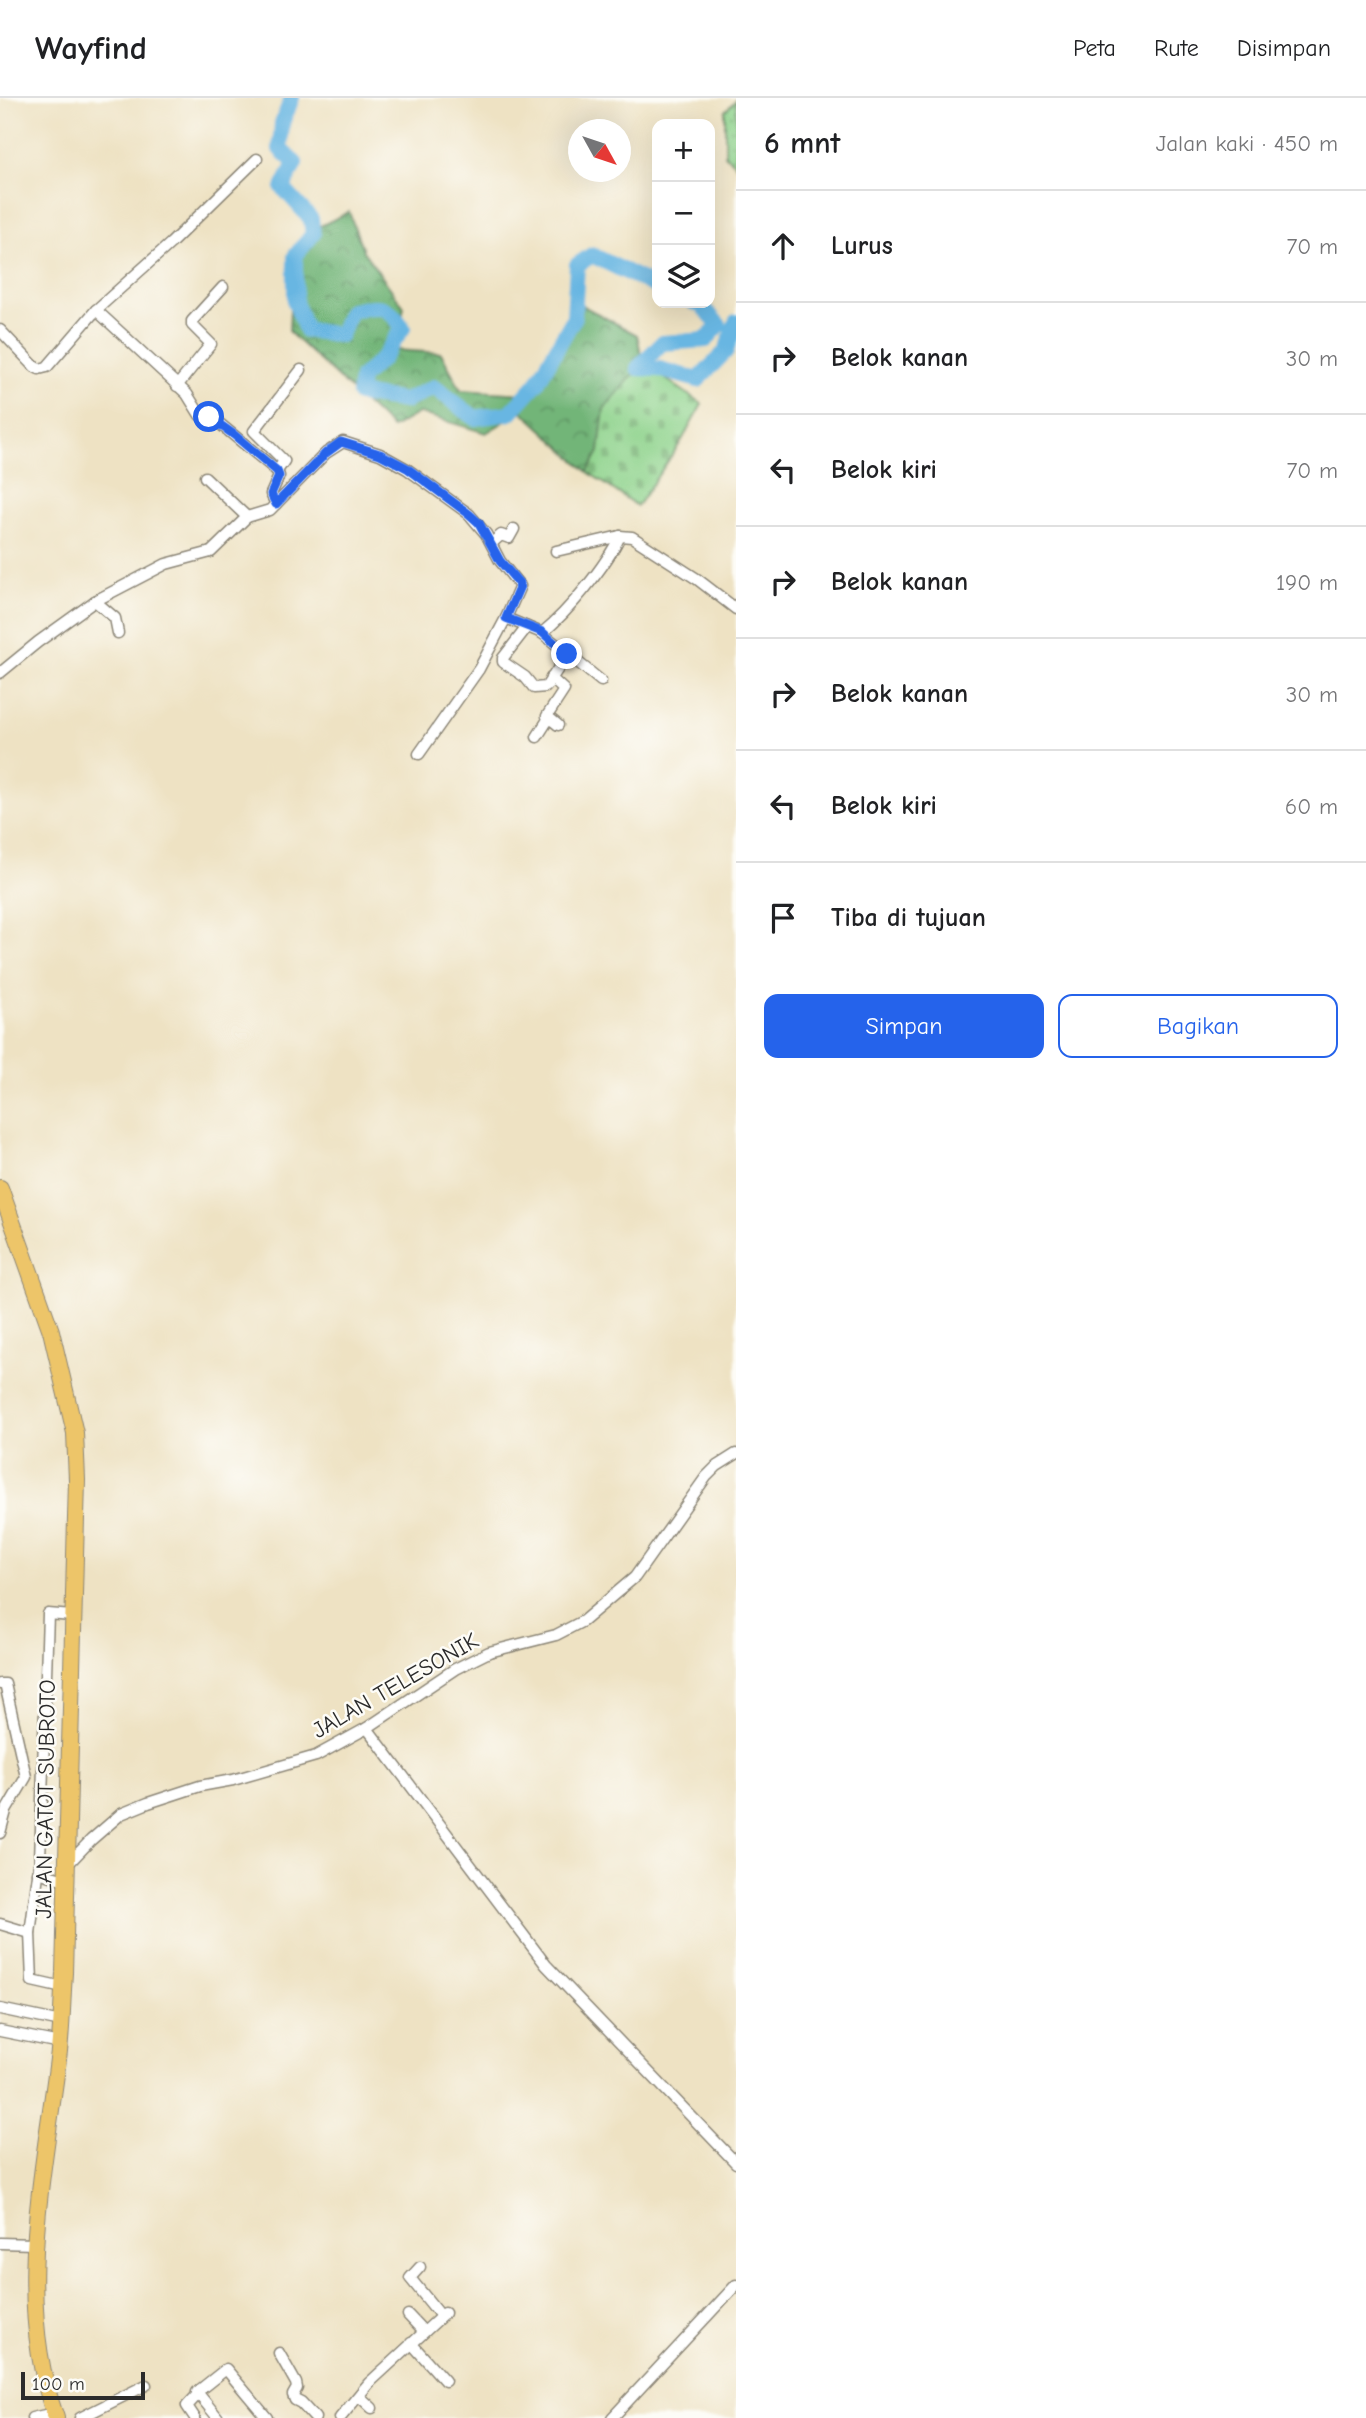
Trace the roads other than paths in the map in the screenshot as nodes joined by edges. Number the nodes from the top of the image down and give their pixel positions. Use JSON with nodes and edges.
{"nodes":[{"id":1,"x":257,"y":159,"type":"dead end"},
{"id":2,"x":223,"y":287,"type":"dead end"},
{"id":3,"x":96,"y":310,"type":"junction"},
{"id":4,"x":0,"y":330,"type":"edge"},
{"id":5,"x":301,"y":370,"type":"dead end"},
{"id":6,"x":177,"y":387,"type":"junction"},
{"id":7,"x":277,"y":471,"type":"junction"},
{"id":8,"x":205,"y":477,"type":"dead end"},
{"id":9,"x":276,"y":504,"type":"junction"},
{"id":10,"x":247,"y":517,"type":"junction"},
{"id":11,"x":514,"y":529,"type":"dead end"},
{"id":12,"x":620,"y":536,"type":"junction"},
{"id":13,"x":492,"y":543,"type":"junction"},
{"id":14,"x":556,"y":551,"type":"dead end"},
{"id":15,"x":516,"y":558,"type":"dead end"},
{"id":16,"x":509,"y":569,"type":"junction"},
{"id":17,"x":96,"y":601,"type":"junction"},
{"id":18,"x":736,"y":609,"type":"edge"},
{"id":19,"x":506,"y":618,"type":"junction"},
{"id":20,"x":527,"y":626,"type":"junction"},
{"id":21,"x":542,"y":632,"type":"junction"},
{"id":22,"x":118,"y":633,"type":"dead end"},
{"id":23,"x":567,"y":654,"type":"junction"},
{"id":24,"x":0,"y":673,"type":"edge"},
{"id":25,"x":551,"y":678,"type":"junction"},
{"id":26,"x":601,"y":681,"type":"dead end"},
{"id":27,"x":537,"y":737,"type":"dead end"},
{"id":28,"x":419,"y":754,"type":"dead end"},
{"id":29,"x":0,"y":1188,"type":"edge"},
{"id":30,"x":736,"y":1454,"type":"edge"},
{"id":31,"x":72,"y":1616,"type":"junction"},
{"id":32,"x":0,"y":1684,"type":"edge"},
{"id":33,"x":367,"y":1728,"type":"junction"},
{"id":34,"x":3,"y":1810,"type":"edge"},
{"id":35,"x":0,"y":1833,"type":"edge"},
{"id":36,"x":38,"y":1872,"type":"junction"},
{"id":37,"x":66,"y":1873,"type":"junction"},
{"id":38,"x":0,"y":1924,"type":"edge"},
{"id":39,"x":30,"y":1933,"type":"junction"},
{"id":40,"x":63,"y":1987,"type":"junction"},
{"id":41,"x":0,"y":2009,"type":"edge"},
{"id":42,"x":61,"y":2022,"type":"junction"},
{"id":43,"x":0,"y":2032,"type":"edge"},
{"id":44,"x":60,"y":2042,"type":"junction"},
{"id":45,"x":736,"y":2163,"type":"edge"},
{"id":46,"x":0,"y":2243,"type":"edge"},
{"id":47,"x":34,"y":2244,"type":"junction"},
{"id":48,"x":420,"y":2267,"type":"dead end"},
{"id":49,"x":736,"y":2285,"type":"edge"},
{"id":50,"x":408,"y":2315,"type":"dead end"},
{"id":51,"x":423,"y":2331,"type":"junction"},
{"id":52,"x":411,"y":2343,"type":"junction"},
{"id":53,"x":279,"y":2353,"type":"dead end"},
{"id":54,"x":445,"y":2381,"type":"dead end"},
{"id":55,"x":146,"y":2385,"type":"dead end"},
{"id":56,"x":199,"y":2393,"type":"junction"},
{"id":57,"x":359,"y":2396,"type":"junction"},
{"id":58,"x":372,"y":2408,"type":"dead end"},
{"id":59,"x":55,"y":2415,"type":"edge"},
{"id":60,"x":32,"y":2418,"type":"edge"},
{"id":61,"x":80,"y":2418,"type":"edge"},
{"id":62,"x":195,"y":2418,"type":"edge"},
{"id":63,"x":218,"y":2418,"type":"edge"},
{"id":64,"x":267,"y":2418,"type":"edge"},
{"id":65,"x":315,"y":2418,"type":"edge"},
{"id":66,"x":340,"y":2418,"type":"edge"},
{"id":67,"x":612,"y":2418,"type":"edge"}],
"edges":[{"from":1,"to":3,"type":"street"},
{"from":2,"to":6,"type":"street"},
{"from":3,"to":4,"type":"street"},
{"from":3,"to":6,"type":"street"},
{"from":5,"to":7,"type":"street"},
{"from":6,"to":7,"type":"street"},
{"from":7,"to":9,"type":"street"},
{"from":8,"to":10,"type":"street"},
{"from":9,"to":10,"type":"street"},
{"from":9,"to":13,"type":"street"},
{"from":10,"to":17,"type":"street"},
{"from":11,"to":13,"type":"street"},
{"from":12,"to":14,"type":"street"},
{"from":12,"to":18,"type":"street"},
{"from":12,"to":21,"type":"street"},
{"from":13,"to":16,"type":"street"},
{"from":15,"to":16,"type":"street"},
{"from":16,"to":19,"type":"street"},
{"from":17,"to":22,"type":"street"},
{"from":17,"to":24,"type":"street"},
{"from":19,"to":20,"type":"street"},
{"from":19,"to":28,"type":"street"},
{"from":20,"to":21,"type":"street"},
{"from":20,"to":25,"type":"street"},
{"from":21,"to":23,"type":"street"},
{"from":23,"to":25,"type":"street"},
{"from":23,"to":26,"type":"street"},
{"from":25,"to":27,"type":"street"},
{"from":29,"to":31,"type":"highway","name":"JALAN GATOT SUBROTO"},
{"from":30,"to":33,"type":"street","name":"JALAN TELESONIK"},
{"from":31,"to":36,"type":"street"},
{"from":31,"to":37,"type":"highway","name":"JALAN GATOT SUBROTO"},
{"from":32,"to":34,"type":"street"},
{"from":33,"to":37,"type":"street","name":"JALAN TELESONIK"},
{"from":33,"to":45,"type":"street"},
{"from":34,"to":35,"type":"street"},
{"from":36,"to":37,"type":"street"},
{"from":36,"to":39,"type":"street"},
{"from":37,"to":40,"type":"highway","name":"JALAN GATOT SUBROTO"},
{"from":38,"to":39,"type":"street"},
{"from":39,"to":40,"type":"street"},
{"from":40,"to":42,"type":"highway","name":"JALAN GATOT SUBROTO"},
{"from":41,"to":42,"type":"street"},
{"from":42,"to":44,"type":"highway","name":"JALAN GATOT SUBROTO"},
{"from":43,"to":44,"type":"street"},
{"from":44,"to":47,"type":"highway","name":"JALAN GATOT SUBROTO"},
{"from":46,"to":47,"type":"street"},
{"from":47,"to":59,"type":"highway","name":"JALAN GATOT SUBROTO"},
{"from":48,"to":51,"type":"street"},
{"from":49,"to":67,"type":"street"},
{"from":50,"to":51,"type":"street"},
{"from":51,"to":52,"type":"street"},
{"from":52,"to":54,"type":"street"},
{"from":52,"to":57,"type":"street"},
{"from":53,"to":65,"type":"street"},
{"from":55,"to":61,"type":"street"},
{"from":56,"to":62,"type":"street"},
{"from":56,"to":63,"type":"street"},
{"from":56,"to":64,"type":"street"},
{"from":57,"to":58,"type":"street"},
{"from":57,"to":66,"type":"street"},
{"from":59,"to":60,"type":"street"}]}
